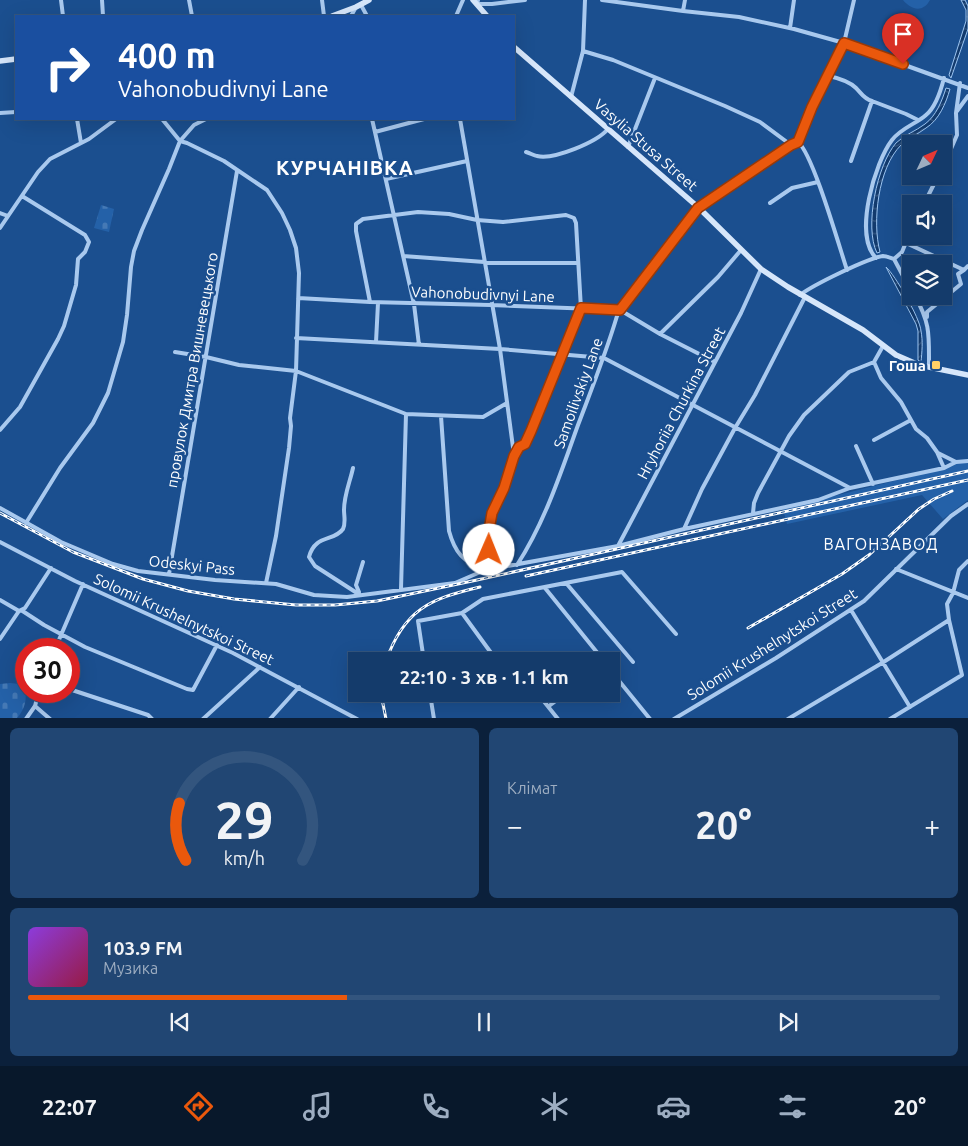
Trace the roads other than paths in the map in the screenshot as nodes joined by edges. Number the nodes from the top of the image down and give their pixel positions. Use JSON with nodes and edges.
{"nodes":[{"id":1,"x":61,"y":0,"type":"edge"},
{"id":2,"x":102,"y":0,"type":"edge"},
{"id":3,"x":189,"y":0,"type":"edge"},
{"id":4,"x":322,"y":0,"type":"edge"},
{"id":5,"x":369,"y":0,"type":"edge"},
{"id":6,"x":463,"y":0,"type":"edge"},
{"id":7,"x":525,"y":0,"type":"edge"},
{"id":8,"x":585,"y":0,"type":"edge"},
{"id":9,"x":602,"y":0,"type":"edge"},
{"id":10,"x":685,"y":0,"type":"edge"},
{"id":11,"x":794,"y":0,"type":"edge"},
{"id":12,"x":854,"y":0,"type":"edge"},
{"id":13,"x":476,"y":1,"type":"edge"},
{"id":14,"x":358,"y":6,"type":"junction"},
{"id":15,"x":683,"y":11,"type":"junction"},
{"id":16,"x":63,"y":15,"type":"edge"},
{"id":17,"x":103,"y":15,"type":"edge"},
{"id":18,"x":192,"y":15,"type":"edge"},
{"id":19,"x":324,"y":15,"type":"edge"},
{"id":20,"x":335,"y":15,"type":"edge"},
{"id":21,"x":352,"y":15,"type":"edge"},
{"id":22,"x":366,"y":15,"type":"edge"},
{"id":23,"x":456,"y":15,"type":"edge"},
{"id":24,"x":486,"y":15,"type":"edge"},
{"id":25,"x":790,"y":28,"type":"junction"},
{"id":26,"x":844,"y":43,"type":"junction"},
{"id":27,"x":515,"y":48,"type":"edge"},
{"id":28,"x":583,"y":51,"type":"junction"},
{"id":29,"x":15,"y":59,"type":"edge"},
{"id":30,"x":0,"y":61,"type":"edge"},
{"id":31,"x":829,"y":76,"type":"junction"},
{"id":32,"x":655,"y":78,"type":"junction"},
{"id":33,"x":944,"y":78,"type":"junction"},
{"id":34,"x":960,"y":83,"type":"junction"},
{"id":35,"x":968,"y":88,"type":"edge"},
{"id":36,"x":968,"y":96,"type":"edge"},
{"id":37,"x":571,"y":97,"type":"junction"},
{"id":38,"x":872,"y":101,"type":"junction"},
{"id":39,"x":15,"y":112,"type":"edge"},
{"id":40,"x":0,"y":113,"type":"edge"},
{"id":41,"x":956,"y":113,"type":"junction"},
{"id":42,"x":77,"y":120,"type":"edge"},
{"id":43,"x":115,"y":120,"type":"edge"},
{"id":44,"x":163,"y":120,"type":"edge"},
{"id":45,"x":204,"y":120,"type":"edge"},
{"id":46,"x":372,"y":120,"type":"edge"},
{"id":47,"x":420,"y":120,"type":"edge"},
{"id":48,"x":460,"y":120,"type":"edge"},
{"id":49,"x":918,"y":120,"type":"junction"},
{"id":50,"x":608,"y":130,"type":"junction"},
{"id":51,"x":375,"y":132,"type":"junction"},
{"id":52,"x":180,"y":141,"type":"junction"},
{"id":53,"x":798,"y":142,"type":"junction"},
{"id":54,"x":81,"y":143,"type":"junction"},
{"id":55,"x":791,"y":145,"type":"junction"},
{"id":56,"x":628,"y":147,"type":"junction"},
{"id":57,"x":952,"y":147,"type":"edge"},
{"id":58,"x":526,"y":152,"type":"dead end"},
{"id":59,"x":467,"y":161,"type":"junction"},
{"id":60,"x":851,"y":162,"type":"dead end"},
{"id":61,"x":237,"y":171,"type":"junction"},
{"id":62,"x":386,"y":179,"type":"junction"},
{"id":63,"x":818,"y":182,"type":"junction"},
{"id":64,"x":22,"y":196,"type":"junction"},
{"id":65,"x":770,"y":203,"type":"dead end"},
{"id":66,"x":698,"y":208,"type":"junction"},
{"id":67,"x":0,"y":213,"type":"edge"},
{"id":68,"x":394,"y":214,"type":"junction"},
{"id":69,"x":8,"y":216,"type":"junction"},
{"id":70,"x":478,"y":220,"type":"junction"},
{"id":71,"x":0,"y":228,"type":"edge"},
{"id":72,"x":905,"y":245,"type":"edge"},
{"id":73,"x":910,"y":245,"type":"edge"},
{"id":74,"x":740,"y":250,"type":"junction"},
{"id":75,"x":403,"y":256,"type":"junction"},
{"id":76,"x":876,"y":258,"type":"junction"},
{"id":77,"x":894,"y":259,"type":"junction"},
{"id":78,"x":485,"y":261,"type":"junction"},
{"id":79,"x":578,"y":263,"type":"junction"},
{"id":80,"x":968,"y":266,"type":"edge"},
{"id":81,"x":761,"y":269,"type":"junction"},
{"id":82,"x":847,"y":270,"type":"junction"},
{"id":83,"x":964,"y":270,"type":"junction"},
{"id":84,"x":902,"y":274,"type":"edge"},
{"id":85,"x":803,"y":296,"type":"junction"},
{"id":86,"x":298,"y":298,"type":"junction"},
{"id":87,"x":370,"y":302,"type":"junction"},
{"id":88,"x":378,"y":302,"type":"junction"},
{"id":89,"x":414,"y":304,"type":"junction"},
{"id":90,"x":492,"y":305,"type":"junction"},
{"id":91,"x":920,"y":305,"type":"edge"},
{"id":92,"x":581,"y":308,"type":"junction"},
{"id":93,"x":620,"y":310,"type":"junction"},
{"id":94,"x":927,"y":320,"type":"junction"},
{"id":95,"x":660,"y":334,"type":"junction"},
{"id":96,"x":296,"y":338,"type":"junction"},
{"id":97,"x":376,"y":342,"type":"junction"},
{"id":98,"x":419,"y":345,"type":"junction"},
{"id":99,"x":883,"y":346,"type":"junction"},
{"id":100,"x":500,"y":349,"type":"junction"},
{"id":101,"x":175,"y":352,"type":"dead end"},
{"id":102,"x":563,"y":354,"type":"junction"},
{"id":103,"x":206,"y":357,"type":"junction"},
{"id":104,"x":604,"y":358,"type":"junction"},
{"id":105,"x":715,"y":362,"type":"junction"},
{"id":106,"x":874,"y":362,"type":"junction"},
{"id":107,"x":928,"y":366,"type":"junction"},
{"id":108,"x":296,"y":371,"type":"junction"},
{"id":109,"x":968,"y":375,"type":"edge"},
{"id":110,"x":506,"y":403,"type":"junction"},
{"id":111,"x":692,"y":405,"type":"junction"},
{"id":112,"x":406,"y":414,"type":"junction"},
{"id":113,"x":441,"y":416,"type":"junction"},
{"id":114,"x":911,"y":420,"type":"junction"},
{"id":115,"x":735,"y":428,"type":"junction"},
{"id":116,"x":0,"y":430,"type":"edge"},
{"id":117,"x":874,"y":440,"type":"dead end"},
{"id":118,"x":856,"y":446,"type":"dead end"},
{"id":119,"x":781,"y":452,"type":"junction"},
{"id":120,"x":938,"y":453,"type":"junction"},
{"id":121,"x":514,"y":456,"type":"junction"},
{"id":122,"x":968,"y":461,"type":"edge"},
{"id":123,"x":956,"y":462,"type":"junction"},
{"id":124,"x":353,"y":468,"type":"dead end"},
{"id":125,"x":944,"y":468,"type":"junction"},
{"id":126,"x":872,"y":484,"type":"junction"},
{"id":127,"x":850,"y":488,"type":"junction"},
{"id":128,"x":968,"y":504,"type":"edge"},
{"id":129,"x":0,"y":508,"type":"edge"},
{"id":130,"x":753,"y":513,"type":"junction"},
{"id":131,"x":26,"y":523,"type":"junction"},
{"id":132,"x":684,"y":529,"type":"junction"},
{"id":133,"x":0,"y":542,"type":"edge"},
{"id":134,"x":618,"y":546,"type":"junction"},
{"id":135,"x":968,"y":561,"type":"edge"},
{"id":136,"x":363,"y":562,"type":"dead end"},
{"id":137,"x":517,"y":565,"type":"junction"},
{"id":138,"x":51,"y":568,"type":"junction"},
{"id":139,"x":896,"y":569,"type":"junction"},
{"id":140,"x":487,"y":570,"type":"junction"},
{"id":141,"x":169,"y":574,"type":"junction"},
{"id":142,"x":266,"y":583,"type":"junction"},
{"id":143,"x":566,"y":583,"type":"junction"},
{"id":144,"x":83,"y":584,"type":"junction"},
{"id":145,"x":545,"y":588,"type":"junction"},
{"id":146,"x":401,"y":589,"type":"junction"},
{"id":147,"x":953,"y":593,"type":"junction"},
{"id":148,"x":360,"y":594,"type":"junction"},
{"id":149,"x":968,"y":598,"type":"edge"},
{"id":150,"x":0,"y":600,"type":"edge"},
{"id":151,"x":851,"y":610,"type":"junction"},
{"id":152,"x":20,"y":611,"type":"junction"},
{"id":153,"x":462,"y":613,"type":"junction"},
{"id":154,"x":949,"y":620,"type":"junction"},
{"id":155,"x":676,"y":634,"type":"dead end"},
{"id":156,"x":60,"y":635,"type":"junction"},
{"id":157,"x":59,"y":638,"type":"edge"},
{"id":158,"x":0,"y":639,"type":"edge"},
{"id":159,"x":217,"y":645,"type":"junction"},
{"id":160,"x":423,"y":652,"type":"edge"},
{"id":161,"x":490,"y":652,"type":"edge"},
{"id":162,"x":597,"y":652,"type":"edge"},
{"id":163,"x":633,"y":662,"type":"dead end"},
{"id":164,"x":882,"y":663,"type":"junction"},
{"id":165,"x":260,"y":666,"type":"junction"},
{"id":166,"x":620,"y":681,"type":"edge"},
{"id":167,"x":300,"y":687,"type":"junction"},
{"id":168,"x":80,"y":693,"type":"edge"},
{"id":169,"x":431,"y":702,"type":"edge"},
{"id":170,"x":545,"y":702,"type":"edge"},
{"id":171,"x":554,"y":702,"type":"edge"},
{"id":172,"x":36,"y":703,"type":"edge"},
{"id":173,"x":35,"y":706,"type":"junction"},
{"id":174,"x":549,"y":706,"type":"junction"},
{"id":175,"x":910,"y":707,"type":"junction"},
{"id":176,"x":26,"y":718,"type":"edge"},
{"id":177,"x":50,"y":718,"type":"edge"},
{"id":178,"x":152,"y":718,"type":"edge"},
{"id":179,"x":203,"y":718,"type":"edge"},
{"id":180,"x":270,"y":718,"type":"edge"},
{"id":181,"x":357,"y":718,"type":"edge"},
{"id":182,"x":434,"y":718,"type":"edge"},
{"id":183,"x":558,"y":718,"type":"edge"},
{"id":184,"x":650,"y":718,"type":"edge"},
{"id":185,"x":674,"y":718,"type":"edge"},
{"id":186,"x":788,"y":718,"type":"edge"},
{"id":187,"x":890,"y":718,"type":"edge"}],
"edges":[{"from":1,"to":16,"type":"street"},
{"from":2,"to":17,"type":"street"},
{"from":3,"to":18,"type":"street"},
{"from":4,"to":19,"type":"street"},
{"from":5,"to":14,"type":"main road"},
{"from":6,"to":23,"type":"street"},
{"from":7,"to":13,"type":"street"},
{"from":8,"to":28,"type":"street"},
{"from":9,"to":15,"type":"street"},
{"from":10,"to":15,"type":"street"},
{"from":11,"to":25,"type":"street"},
{"from":12,"to":26,"type":"street"},
{"from":13,"to":24,"type":"main road"},
{"from":14,"to":20,"type":"main road"},
{"from":14,"to":21,"type":"street"},
{"from":14,"to":22,"type":"street"},
{"from":15,"to":25,"type":"street"},
{"from":25,"to":26,"type":"street"},
{"from":26,"to":31,"type":"street"},
{"from":26,"to":33,"type":"street"},
{"from":27,"to":37,"type":"main road","name":"Vasylia Stusa Street"},
{"from":28,"to":32,"type":"street"},
{"from":28,"to":37,"type":"street"},
{"from":29,"to":30,"type":"main road"},
{"from":31,"to":38,"type":"street"},
{"from":31,"to":53,"type":"street"},
{"from":32,"to":55,"type":"street"},
{"from":32,"to":56,"type":"street"},
{"from":33,"to":34,"type":"street"},
{"from":33,"to":49,"type":"street"},
{"from":34,"to":35,"type":"street"},
{"from":34,"to":41,"type":"street"},
{"from":36,"to":41,"type":"street"},
{"from":37,"to":50,"type":"main road","name":"Vasylia Stusa Street"},
{"from":38,"to":49,"type":"street"},
{"from":38,"to":60,"type":"street"},
{"from":39,"to":40,"type":"street"},
{"from":41,"to":57,"type":"street"},
{"from":42,"to":54,"type":"street"},
{"from":43,"to":54,"type":"street"},
{"from":44,"to":52,"type":"street"},
{"from":45,"to":52,"type":"street"},
{"from":46,"to":51,"type":"street"},
{"from":47,"to":51,"type":"street"},
{"from":48,"to":59,"type":"street"},
{"from":49,"to":76,"type":"street"},
{"from":50,"to":56,"type":"main road","name":"Vasylia Stusa Street"},
{"from":50,"to":58,"type":"street"},
{"from":51,"to":62,"type":"street"},
{"from":52,"to":61,"type":"street"},
{"from":52,"to":131,"type":"street"},
{"from":53,"to":55,"type":"street","name":"Samoilivskiy Lane"},
{"from":53,"to":63,"type":"street"},
{"from":54,"to":64,"type":"street"},
{"from":55,"to":66,"type":"street","name":"Samoilivskiy Lane"},
{"from":56,"to":66,"type":"main road","name":"Vasylia Stusa Street"},
{"from":59,"to":62,"type":"street"},
{"from":59,"to":70,"type":"street"},
{"from":61,"to":86,"type":"street"},
{"from":61,"to":103,"type":"street","name":"провулок Дмитра Вишневецького"},
{"from":62,"to":68,"type":"street"},
{"from":63,"to":65,"type":"street"},
{"from":63,"to":82,"type":"street"},
{"from":64,"to":69,"type":"street"},
{"from":64,"to":116,"type":"street"},
{"from":66,"to":74,"type":"main road","name":"Vasylia Stusa Street"},
{"from":66,"to":93,"type":"street","name":"Samoilivskiy Lane"},
{"from":67,"to":69,"type":"street"},
{"from":68,"to":70,"type":"street"},
{"from":68,"to":75,"type":"street"},
{"from":68,"to":87,"type":"street"},
{"from":69,"to":71,"type":"street"},
{"from":70,"to":78,"type":"street"},
{"from":70,"to":79,"type":"street"},
{"from":72,"to":77,"type":"street"},
{"from":73,"to":83,"type":"street"},
{"from":74,"to":81,"type":"main road","name":"Vasylia Stusa Street"},
{"from":74,"to":95,"type":"street"},
{"from":75,"to":78,"type":"street"},
{"from":75,"to":89,"type":"street"},
{"from":76,"to":77,"type":"street"},
{"from":76,"to":82,"type":"street"},
{"from":77,"to":84,"type":"street"},
{"from":78,"to":79,"type":"street"},
{"from":78,"to":90,"type":"street"},
{"from":79,"to":92,"type":"street"},
{"from":80,"to":83,"type":"street"},
{"from":81,"to":85,"type":"main road","name":"Vasylia Stusa Street"},
{"from":81,"to":105,"type":"street","name":"Hryhoriia Churkina Street"},
{"from":82,"to":85,"type":"street"},
{"from":83,"to":94,"type":"street"},
{"from":85,"to":99,"type":"main road","name":"Vasylia Stusa Street"},
{"from":85,"to":115,"type":"street"},
{"from":86,"to":87,"type":"street","name":"Vahonobudivnyi Lane"},
{"from":86,"to":96,"type":"street"},
{"from":87,"to":88,"type":"street","name":"Vahonobudivnyi Lane"},
{"from":88,"to":89,"type":"street","name":"Vahonobudivnyi Lane"},
{"from":88,"to":97,"type":"street"},
{"from":89,"to":90,"type":"street","name":"Vahonobudivnyi Lane"},
{"from":89,"to":98,"type":"street"},
{"from":90,"to":92,"type":"street","name":"Vahonobudivnyi Lane"},
{"from":90,"to":100,"type":"street"},
{"from":91,"to":94,"type":"street"},
{"from":92,"to":93,"type":"street","name":"Vahonobudivnyi Lane"},
{"from":92,"to":102,"type":"street"},
{"from":93,"to":95,"type":"street","name":"Vahonobudivnyi Lane"},
{"from":93,"to":104,"type":"street","name":"Samoilivskiy Lane"},
{"from":94,"to":107,"type":"street"},
{"from":95,"to":105,"type":"street","name":"Vahonobudivnyi Lane"},
{"from":96,"to":97,"type":"street"},
{"from":96,"to":108,"type":"street"},
{"from":97,"to":98,"type":"street"},
{"from":98,"to":100,"type":"street"},
{"from":99,"to":106,"type":"street"},
{"from":99,"to":107,"type":"main road","name":"Vasylia Stusa Street"},
{"from":100,"to":102,"type":"street"},
{"from":100,"to":110,"type":"street"},
{"from":101,"to":103,"type":"street"},
{"from":102,"to":104,"type":"street"},
{"from":102,"to":121,"type":"street"},
{"from":103,"to":108,"type":"street"},
{"from":103,"to":141,"type":"street","name":"провулок Дмитра Вишневецького"},
{"from":104,"to":111,"type":"street"},
{"from":104,"to":137,"type":"street","name":"Samoilivskiy Lane"},
{"from":105,"to":111,"type":"street","name":"Hryhoriia Churkina Street"},
{"from":106,"to":114,"type":"street"},
{"from":106,"to":119,"type":"street"},
{"from":107,"to":109,"type":"main road","name":"Vasylia Stusa Street"},
{"from":108,"to":112,"type":"street"},
{"from":108,"to":142,"type":"street"},
{"from":110,"to":113,"type":"street"},
{"from":110,"to":121,"type":"street"},
{"from":111,"to":115,"type":"street"},
{"from":111,"to":134,"type":"street","name":"Hryhoriia Churkina Street"},
{"from":112,"to":113,"type":"street"},
{"from":112,"to":146,"type":"street"},
{"from":113,"to":140,"type":"street"},
{"from":114,"to":117,"type":"street"},
{"from":114,"to":120,"type":"street"},
{"from":115,"to":119,"type":"street"},
{"from":115,"to":132,"type":"street"},
{"from":118,"to":126,"type":"street"},
{"from":119,"to":127,"type":"street"},
{"from":119,"to":130,"type":"street"},
{"from":120,"to":123,"type":"street"},
{"from":120,"to":125,"type":"street"},
{"from":121,"to":140,"type":"street"},
{"from":122,"to":123,"type":"street"},
{"from":123,"to":125,"type":"street","name":"Odeskyi Pass"},
{"from":124,"to":148,"type":"street"},
{"from":125,"to":126,"type":"street","name":"Odeskyi Pass"},
{"from":126,"to":127,"type":"street","name":"Odeskyi Pass"},
{"from":127,"to":130,"type":"street","name":"Odeskyi Pass"},
{"from":128,"to":139,"type":"street","name":"Solomii Krushelnytskoi Street"},
{"from":129,"to":131,"type":"street","name":"Odeskyi Pass"},
{"from":130,"to":132,"type":"street","name":"Odeskyi Pass"},
{"from":131,"to":141,"type":"street","name":"Odeskyi Pass"},
{"from":132,"to":134,"type":"street","name":"Odeskyi Pass"},
{"from":133,"to":138,"type":"street","name":"Solomii Krushelnytskoi Street"},
{"from":134,"to":137,"type":"street","name":"Odeskyi Pass"},
{"from":135,"to":147,"type":"street"},
{"from":136,"to":148,"type":"street"},
{"from":137,"to":140,"type":"street","name":"Odeskyi Pass"},
{"from":138,"to":144,"type":"street","name":"Solomii Krushelnytskoi Street"},
{"from":138,"to":152,"type":"street"},
{"from":139,"to":147,"type":"street"},
{"from":139,"to":151,"type":"street","name":"Solomii Krushelnytskoi Street"},
{"from":140,"to":146,"type":"street","name":"Odeskyi Pass"},
{"from":141,"to":142,"type":"street","name":"Odeskyi Pass"},
{"from":142,"to":148,"type":"street","name":"Odeskyi Pass"},
{"from":143,"to":145,"type":"street"},
{"from":143,"to":155,"type":"street"},
{"from":143,"to":163,"type":"street"},
{"from":144,"to":156,"type":"street"},
{"from":144,"to":159,"type":"street","name":"Solomii Krushelnytskoi Street"},
{"from":145,"to":153,"type":"street"},
{"from":145,"to":162,"type":"street"},
{"from":146,"to":148,"type":"street","name":"Odeskyi Pass"},
{"from":147,"to":149,"type":"street"},
{"from":147,"to":154,"type":"street"},
{"from":150,"to":152,"type":"street"},
{"from":151,"to":164,"type":"street"},
{"from":151,"to":185,"type":"street","name":"Solomii Krushelnytskoi Street"},
{"from":152,"to":156,"type":"street"},
{"from":152,"to":158,"type":"street"},
{"from":153,"to":160,"type":"street"},
{"from":153,"to":161,"type":"street"},
{"from":154,"to":164,"type":"street"},
{"from":154,"to":175,"type":"street"},
{"from":156,"to":157,"type":"street"},
{"from":156,"to":159,"type":"street"},
{"from":159,"to":165,"type":"street","name":"Solomii Krushelnytskoi Street"},
{"from":164,"to":175,"type":"street"},
{"from":164,"to":186,"type":"street"},
{"from":165,"to":167,"type":"street","name":"Solomii Krushelnytskoi Street"},
{"from":165,"to":179,"type":"street"},
{"from":166,"to":184,"type":"street"},
{"from":167,"to":180,"type":"street"},
{"from":167,"to":181,"type":"street","name":"Solomii Krushelnytskoi Street"},
{"from":168,"to":178,"type":"street"},
{"from":169,"to":182,"type":"street"},
{"from":170,"to":174,"type":"street"},
{"from":171,"to":174,"type":"street"},
{"from":172,"to":173,"type":"street"},
{"from":173,"to":176,"type":"street"},
{"from":173,"to":177,"type":"street"},
{"from":174,"to":183,"type":"street"},
{"from":175,"to":187,"type":"street"}]}
